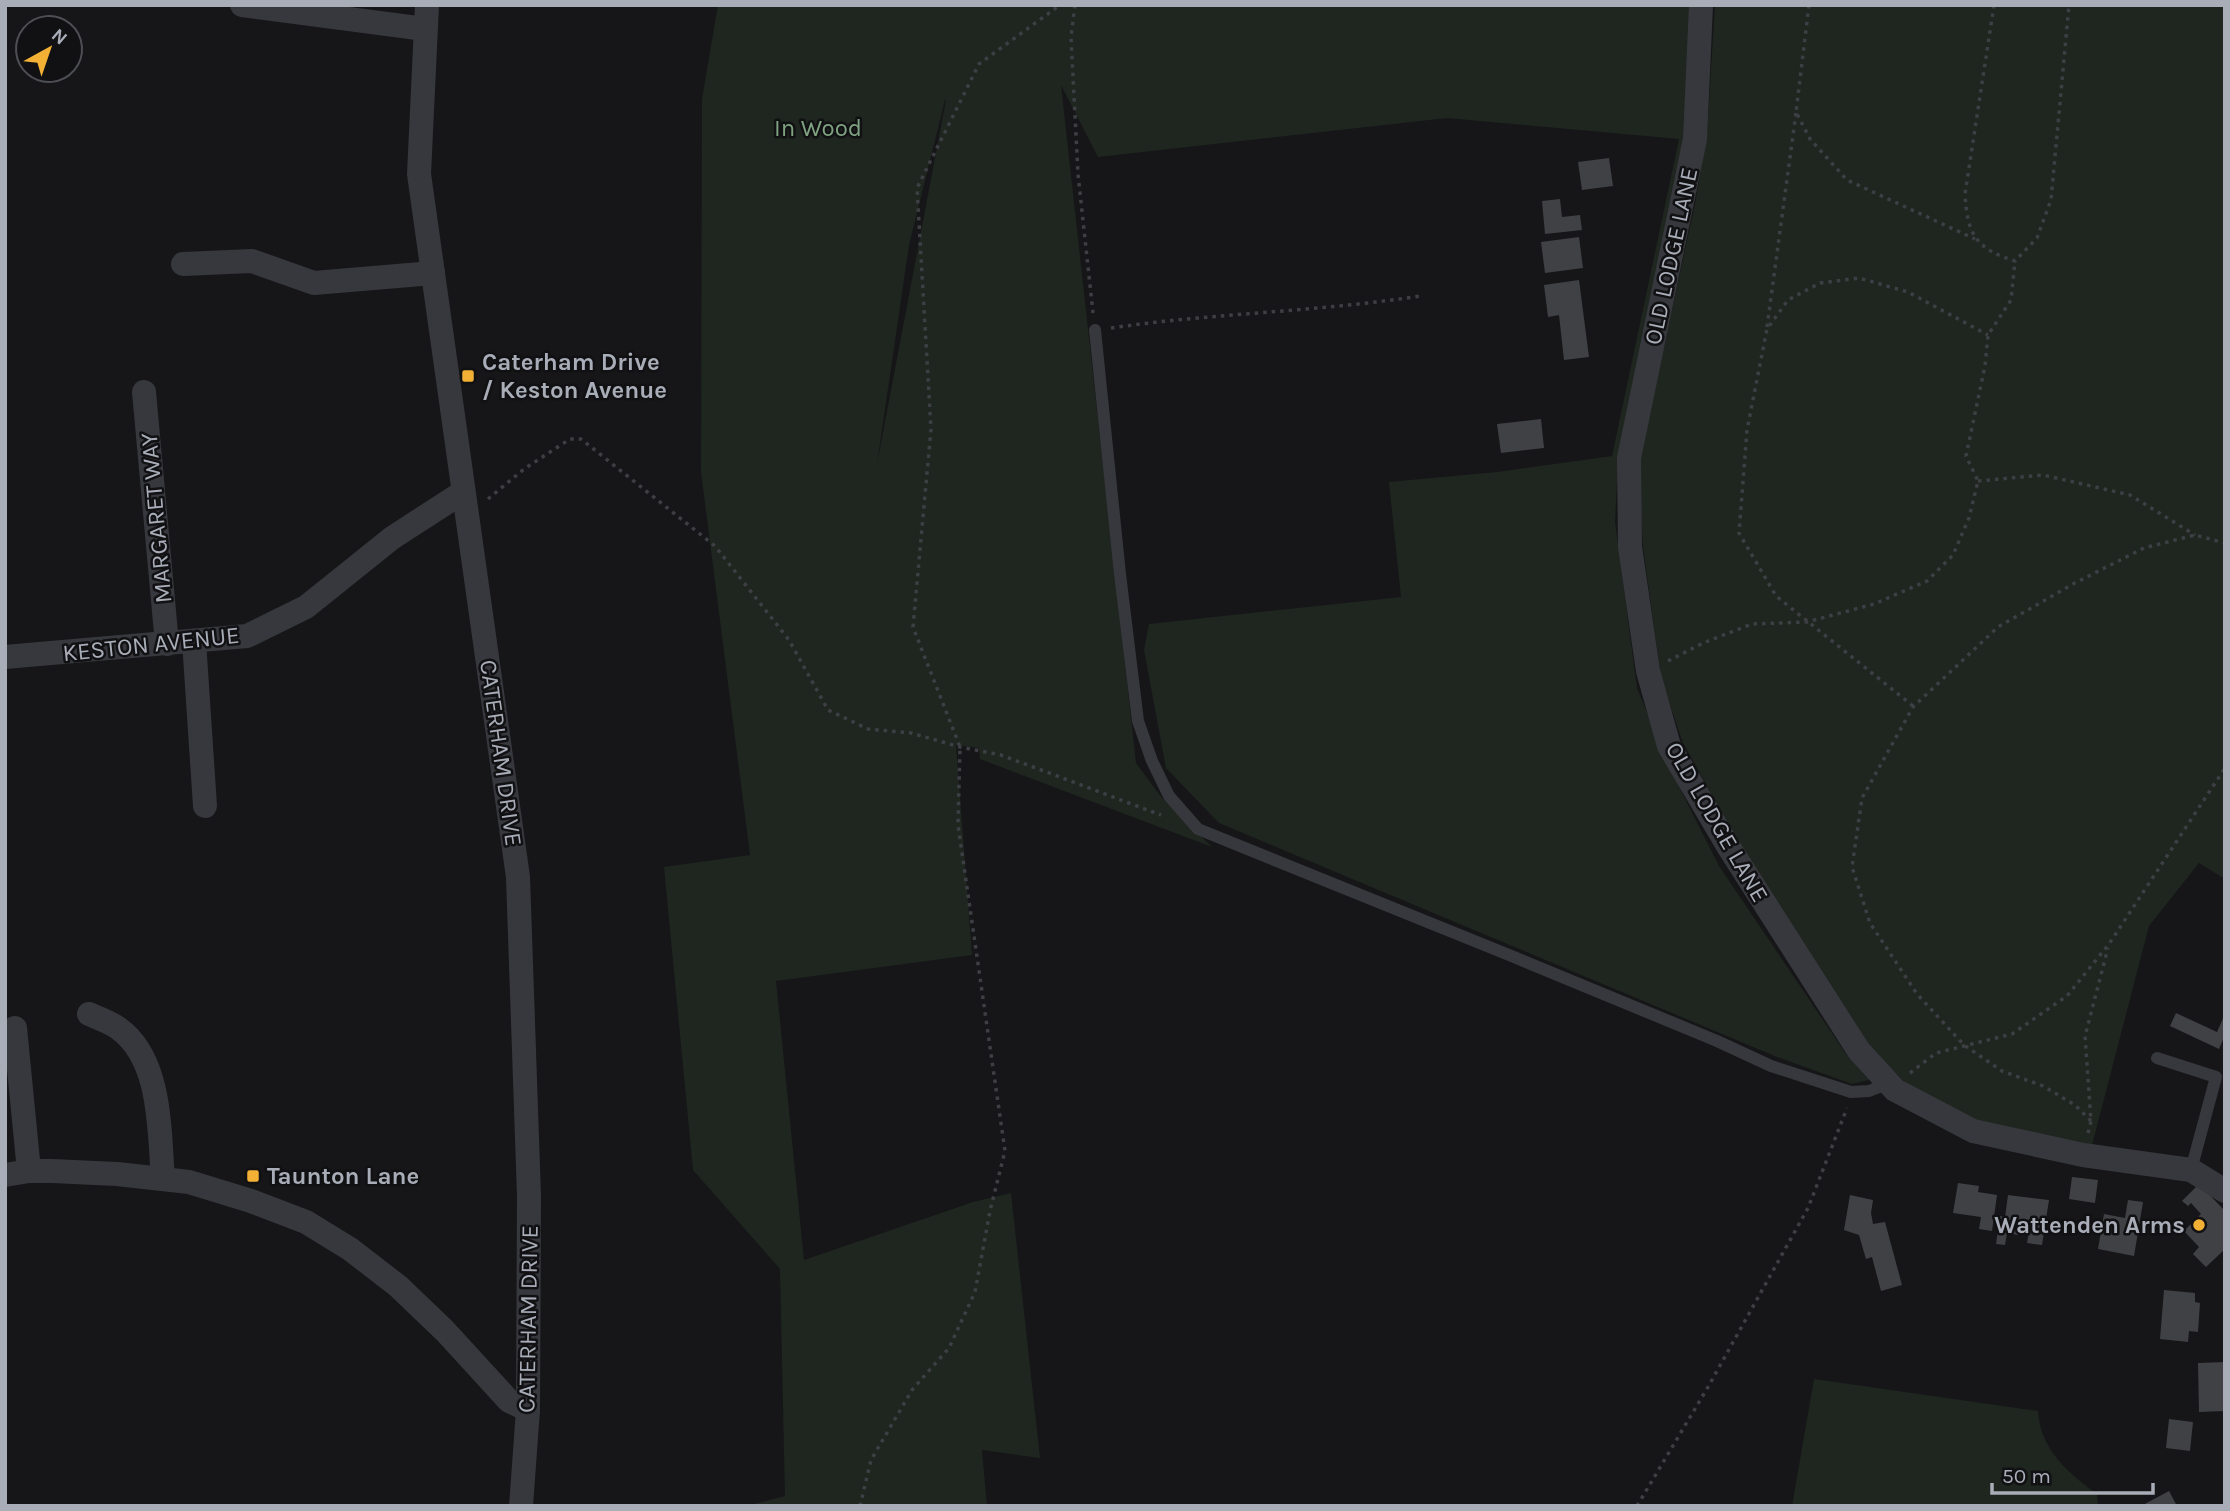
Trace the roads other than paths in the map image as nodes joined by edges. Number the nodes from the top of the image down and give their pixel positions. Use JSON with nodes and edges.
{"nodes":[{"id":1,"x":242,"y":5,"type":"edge"},
{"id":2,"x":1701,"y":5,"type":"edge"},
{"id":3,"x":426,"y":17,"type":"edge"},
{"id":4,"x":183,"y":264,"type":"dead end"},
{"id":5,"x":433,"y":273,"type":"junction"},
{"id":6,"x":1095,"y":330,"type":"road end"},
{"id":7,"x":144,"y":392,"type":"dead end"},
{"id":8,"x":465,"y":504,"type":"junction"},
{"id":9,"x":194,"y":641,"type":"junction"},
{"id":10,"x":167,"y":644,"type":"junction"},
{"id":11,"x":5,"y":657,"type":"edge"},
{"id":12,"x":205,"y":806,"type":"dead end"},
{"id":13,"x":89,"y":1014,"type":"dead end"},
{"id":14,"x":15,"y":1028,"type":"dead end"},
{"id":15,"x":2157,"y":1058,"type":"dead end"},
{"id":16,"x":1887,"y":1084,"type":"junction"},
{"id":17,"x":2192,"y":1170,"type":"junction"},
{"id":18,"x":17,"y":1173,"type":"edge"},
{"id":19,"x":163,"y":1179,"type":"junction"},
{"id":20,"x":2225,"y":1191,"type":"edge"},
{"id":21,"x":528,"y":1410,"type":"junction"},
{"id":22,"x":521,"y":1506,"type":"edge"}],
"edges":[{"from":1,"to":3,"type":"street"},
{"from":2,"to":16,"type":"street","name":"OLD LODGE LANE"},
{"from":3,"to":5,"type":"street","name":"CATERHAM DRIVE"},
{"from":4,"to":5,"type":"street"},
{"from":5,"to":8,"type":"street","name":"CATERHAM DRIVE"},
{"from":6,"to":16,"type":"lane"},
{"from":7,"to":10,"type":"street","name":"MARGARET WAY"},
{"from":8,"to":9,"type":"street","name":"KESTON AVENUE"},
{"from":8,"to":21,"type":"street","name":"CATERHAM DRIVE"},
{"from":9,"to":10,"type":"street","name":"KESTON AVENUE"},
{"from":9,"to":12,"type":"street"},
{"from":10,"to":11,"type":"street","name":"KESTON AVENUE"},
{"from":13,"to":19,"type":"street"},
{"from":14,"to":18,"type":"street"},
{"from":15,"to":17,"type":"lane"},
{"from":16,"to":17,"type":"street","name":"OLD LODGE LANE"},
{"from":17,"to":20,"type":"street","name":"OLD LODGE LANE"},
{"from":18,"to":19,"type":"street"},
{"from":19,"to":21,"type":"street"},
{"from":21,"to":22,"type":"street","name":"CATERHAM DRIVE"}]}
